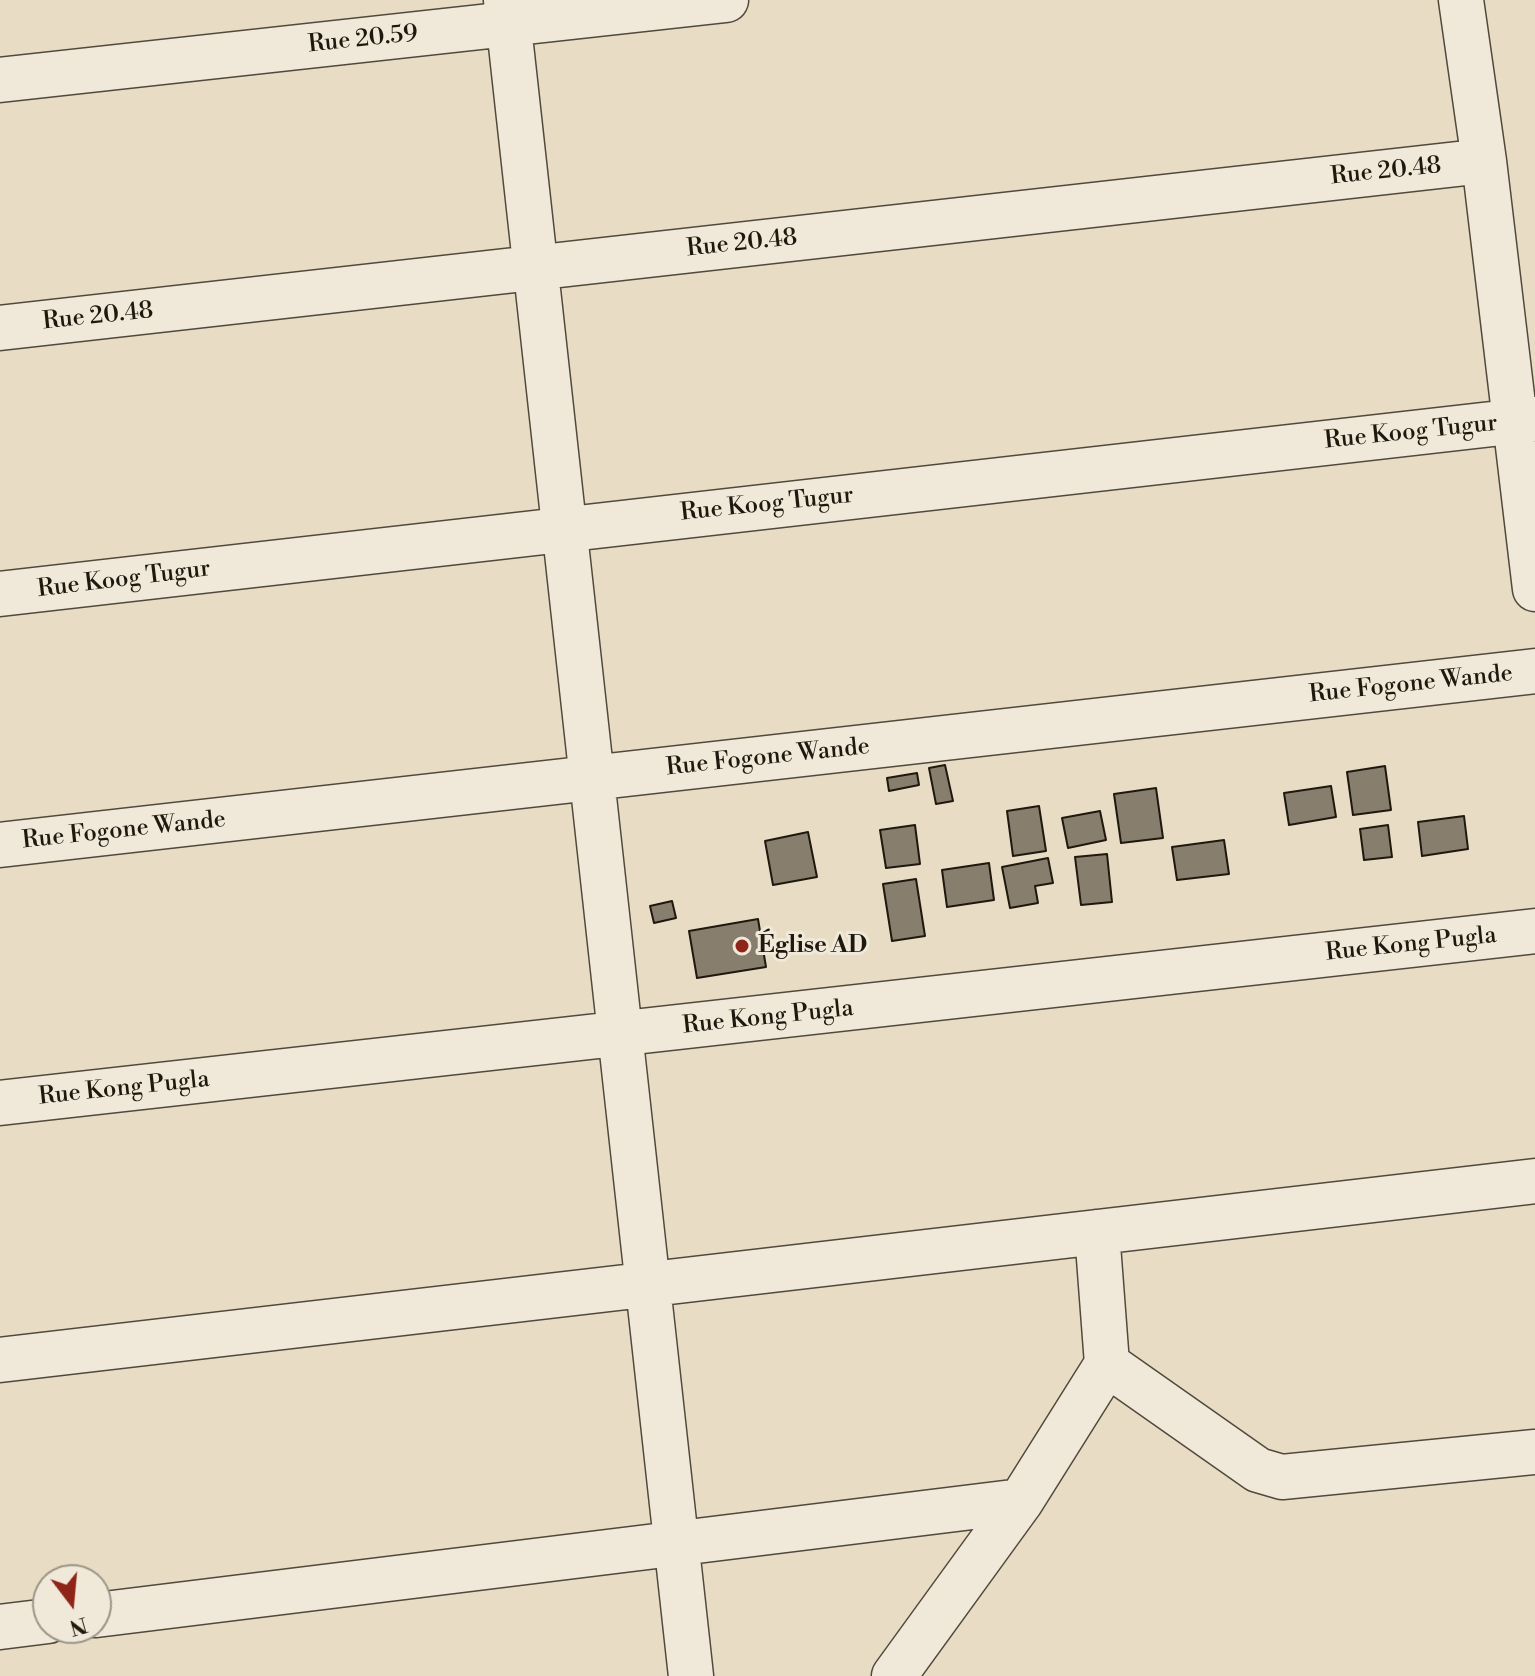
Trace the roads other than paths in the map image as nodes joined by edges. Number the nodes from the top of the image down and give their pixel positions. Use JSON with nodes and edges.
{"nodes":[{"id":1,"x":726,"y":0,"type":"edge"},
{"id":2,"x":1461,"y":0,"type":"edge"},
{"id":3,"x":507,"y":12,"type":"edge"},
{"id":4,"x":0,"y":80,"type":"edge"},
{"id":5,"x":1484,"y":161,"type":"junction"},
{"id":6,"x":536,"y":267,"type":"junction"},
{"id":7,"x":0,"y":328,"type":"edge"},
{"id":8,"x":1524,"y":420,"type":"edge"},
{"id":9,"x":564,"y":528,"type":"junction"},
{"id":10,"x":1535,"y":589,"type":"edge"},
{"id":11,"x":0,"y":594,"type":"edge"},
{"id":12,"x":1535,"y":671,"type":"edge"},
{"id":13,"x":592,"y":778,"type":"junction"},
{"id":14,"x":0,"y":845,"type":"edge"},
{"id":15,"x":1535,"y":931,"type":"edge"},
{"id":16,"x":620,"y":1034,"type":"junction"},
{"id":17,"x":0,"y":1103,"type":"edge"},
{"id":18,"x":1535,"y":1181,"type":"edge"},
{"id":19,"x":1097,"y":1232,"type":"junction"},
{"id":20,"x":648,"y":1284,"type":"junction"},
{"id":21,"x":0,"y":1360,"type":"edge"},
{"id":22,"x":1107,"y":1364,"type":"junction"},
{"id":23,"x":1535,"y":1452,"type":"edge"},
{"id":24,"x":1021,"y":1501,"type":"junction"},
{"id":25,"x":676,"y":1543,"type":"junction"},
{"id":26,"x":112,"y":1613,"type":"edge"},
{"id":27,"x":32,"y":1623,"type":"edge"},
{"id":28,"x":0,"y":1627,"type":"edge"},
{"id":29,"x":691,"y":1676,"type":"edge"},
{"id":30,"x":894,"y":1676,"type":"edge"}],
"edges":[{"from":1,"to":3,"type":"street","name":"Rue 20.59"},
{"from":2,"to":5,"type":"street"},
{"from":3,"to":4,"type":"street","name":"Rue 20.59"},
{"from":3,"to":6,"type":"street"},
{"from":5,"to":6,"type":"street","name":"Rue 20.48"},
{"from":5,"to":8,"type":"street"},
{"from":6,"to":7,"type":"street","name":"Rue 20.48"},
{"from":6,"to":9,"type":"street"},
{"from":8,"to":9,"type":"street","name":"Rue Koog Tugur"},
{"from":8,"to":10,"type":"street"},
{"from":9,"to":11,"type":"street","name":"Rue Koog Tugur"},
{"from":9,"to":13,"type":"street"},
{"from":12,"to":13,"type":"street","name":"Rue Fogone Wande"},
{"from":13,"to":14,"type":"street","name":"Rue Fogone Wande"},
{"from":13,"to":16,"type":"street"},
{"from":15,"to":16,"type":"street","name":"Rue Kong Pugla"},
{"from":16,"to":17,"type":"street","name":"Rue Kong Pugla"},
{"from":16,"to":20,"type":"street"},
{"from":18,"to":19,"type":"street"},
{"from":19,"to":20,"type":"street"},
{"from":19,"to":22,"type":"street"},
{"from":20,"to":21,"type":"street"},
{"from":20,"to":25,"type":"street"},
{"from":22,"to":23,"type":"street"},
{"from":22,"to":24,"type":"street"},
{"from":24,"to":25,"type":"street"},
{"from":24,"to":30,"type":"street"},
{"from":25,"to":26,"type":"street"},
{"from":25,"to":29,"type":"street"},
{"from":27,"to":28,"type":"street"}]}
